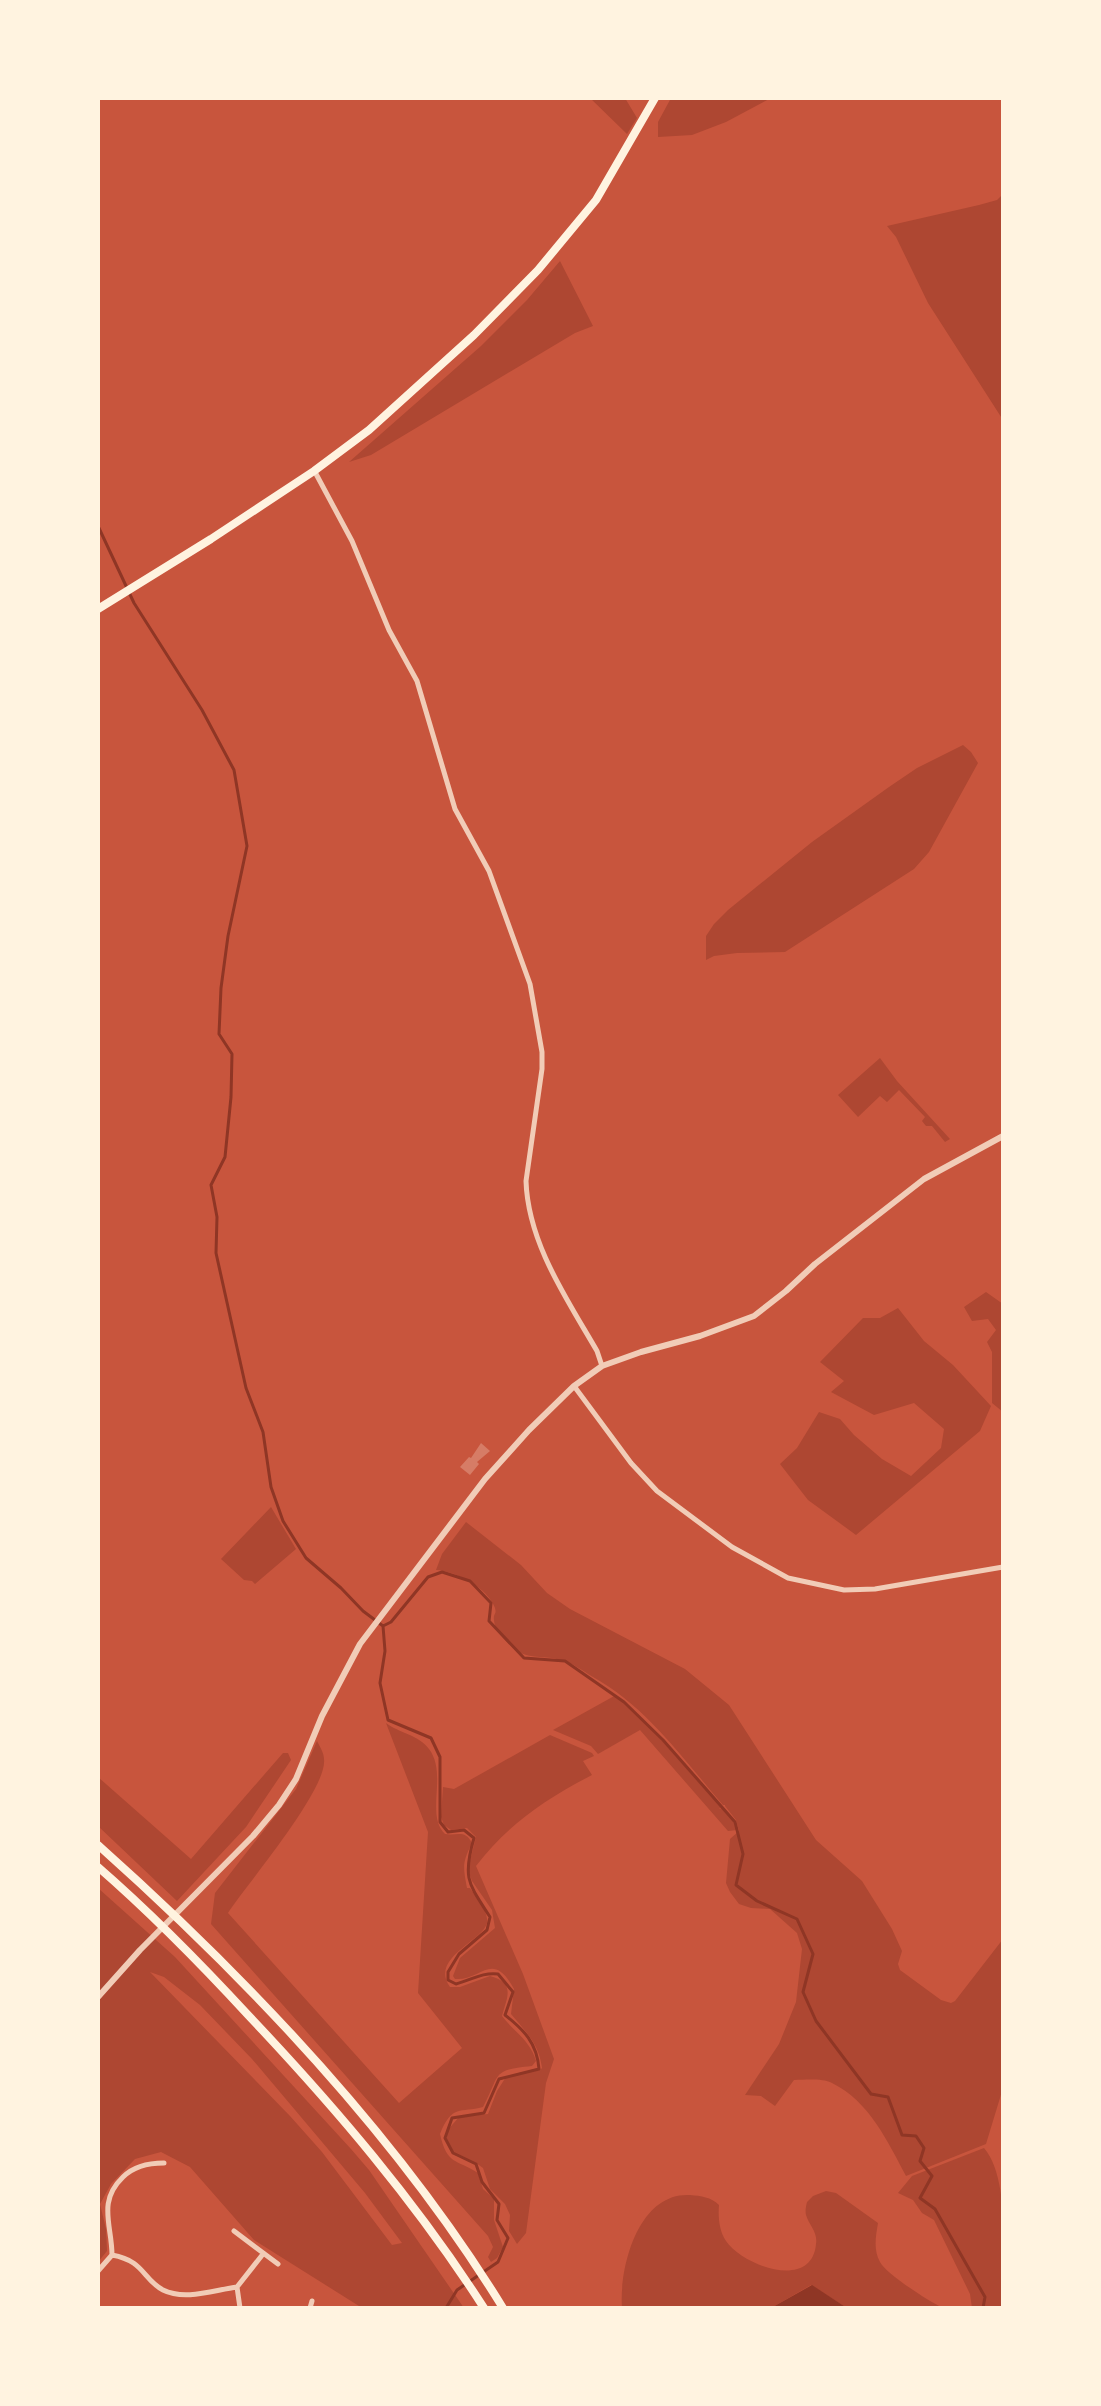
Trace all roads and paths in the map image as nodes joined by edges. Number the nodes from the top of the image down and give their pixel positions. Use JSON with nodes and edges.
{"nodes":[{"id":1,"x":655,"y":98,"type":"edge"},
{"id":2,"x":314,"y":471,"type":"junction"},
{"id":3,"x":98,"y":609,"type":"edge"},
{"id":4,"x":1003,"y":1136,"type":"edge"},
{"id":5,"x":602,"y":1366,"type":"junction"},
{"id":6,"x":574,"y":1386,"type":"junction"},
{"id":7,"x":1003,"y":1567,"type":"edge"},
{"id":8,"x":98,"y":1845,"type":"edge"},
{"id":9,"x":98,"y":1867,"type":"edge"},
{"id":10,"x":98,"y":1997,"type":"edge"},
{"id":11,"x":164,"y":2163,"type":"dead end"},
{"id":12,"x":234,"y":2231,"type":"dead end"},
{"id":13,"x":263,"y":2254,"type":"junction"},
{"id":14,"x":112,"y":2255,"type":"junction"},
{"id":15,"x":278,"y":2264,"type":"dead end"},
{"id":16,"x":98,"y":2271,"type":"edge"},
{"id":17,"x":237,"y":2287,"type":"junction"},
{"id":18,"x":240,"y":2308,"type":"edge"},
{"id":19,"x":484,"y":2308,"type":"edge"},
{"id":20,"x":503,"y":2308,"type":"edge"}],
"edges":[{"from":1,"to":2,"type":"main road"},
{"from":2,"to":3,"type":"main road"},
{"from":2,"to":5,"type":"street"},
{"from":4,"to":5,"type":"street"},
{"from":5,"to":6,"type":"street"},
{"from":6,"to":7,"type":"street"},
{"from":6,"to":10,"type":"street"},
{"from":8,"to":20,"type":"main road"},
{"from":9,"to":19,"type":"main road"},
{"from":11,"to":14,"type":"street"},
{"from":12,"to":13,"type":"street"},
{"from":13,"to":15,"type":"street"},
{"from":13,"to":17,"type":"street"},
{"from":14,"to":16,"type":"street"},
{"from":14,"to":17,"type":"street"},
{"from":17,"to":18,"type":"street"}]}
